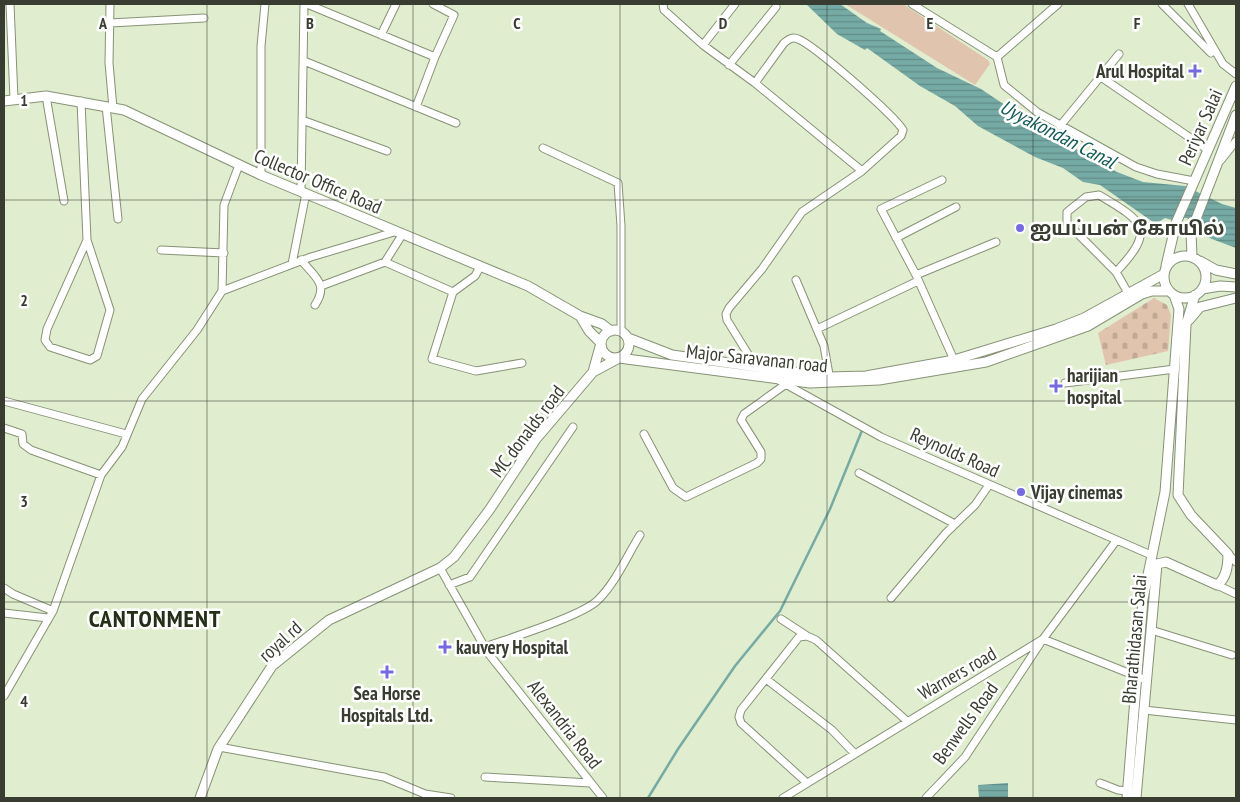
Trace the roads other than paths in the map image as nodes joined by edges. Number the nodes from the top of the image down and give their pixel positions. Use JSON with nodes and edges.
{"nodes":[{"id":1,"x":10,"y":4,"type":"edge"},
{"id":2,"x":110,"y":4,"type":"edge"},
{"id":3,"x":265,"y":4,"type":"edge"},
{"id":4,"x":306,"y":4,"type":"edge"},
{"id":5,"x":396,"y":4,"type":"edge"},
{"id":6,"x":433,"y":4,"type":"edge"},
{"id":7,"x":663,"y":4,"type":"edge"},
{"id":8,"x":735,"y":4,"type":"edge"},
{"id":9,"x":912,"y":4,"type":"edge"},
{"id":10,"x":1058,"y":4,"type":"edge"},
{"id":11,"x":1162,"y":4,"type":"edge"},
{"id":12,"x":1188,"y":4,"type":"edge"},
{"id":13,"x":776,"y":7,"type":"dead end"},
{"id":14,"x":204,"y":18,"type":"dead end"},
{"id":15,"x":110,"y":23,"type":"junction"},
{"id":16,"x":381,"y":34,"type":"junction"},
{"id":17,"x":703,"y":45,"type":"junction"},
{"id":18,"x":1119,"y":54,"type":"dead end"},
{"id":19,"x":435,"y":57,"type":"junction"},
{"id":20,"x":997,"y":57,"type":"junction"},
{"id":21,"x":304,"y":61,"type":"junction"},
{"id":22,"x":1223,"y":64,"type":"junction"},
{"id":23,"x":729,"y":65,"type":"junction"},
{"id":24,"x":1236,"y":74,"type":"edge"},
{"id":25,"x":1101,"y":77,"type":"junction"},
{"id":26,"x":755,"y":83,"type":"junction"},
{"id":27,"x":1236,"y":86,"type":"edge"},
{"id":28,"x":46,"y":96,"type":"junction"},
{"id":29,"x":14,"y":99,"type":"junction"},
{"id":30,"x":4,"y":101,"type":"edge"},
{"id":31,"x":82,"y":102,"type":"junction"},
{"id":32,"x":110,"y":107,"type":"junction"},
{"id":33,"x":416,"y":107,"type":"junction"},
{"id":34,"x":1236,"y":116,"type":"edge"},
{"id":35,"x":302,"y":120,"type":"junction"},
{"id":36,"x":456,"y":123,"type":"dead end"},
{"id":37,"x":1060,"y":126,"type":"junction"},
{"id":38,"x":1236,"y":141,"type":"edge"},
{"id":39,"x":543,"y":148,"type":"dead end"},
{"id":40,"x":1208,"y":150,"type":"junction"},
{"id":41,"x":388,"y":151,"type":"dead end"},
{"id":42,"x":1218,"y":164,"type":"junction"},
{"id":43,"x":239,"y":165,"type":"junction"},
{"id":44,"x":862,"y":171,"type":"junction"},
{"id":45,"x":261,"y":175,"type":"junction"},
{"id":46,"x":942,"y":180,"type":"dead end"},
{"id":47,"x":1194,"y":181,"type":"junction"},
{"id":48,"x":304,"y":192,"type":"junction"},
{"id":49,"x":64,"y":201,"type":"dead end"},
{"id":50,"x":956,"y":207,"type":"dead end"},
{"id":51,"x":118,"y":219,"type":"dead end"},
{"id":52,"x":398,"y":233,"type":"junction"},
{"id":53,"x":896,"y":238,"type":"junction"},
{"id":54,"x":88,"y":240,"type":"junction"},
{"id":55,"x":996,"y":242,"type":"dead end"},
{"id":56,"x":161,"y":250,"type":"dead end"},
{"id":57,"x":224,"y":253,"type":"junction"},
{"id":58,"x":1195,"y":258,"type":"junction"},
{"id":59,"x":301,"y":260,"type":"junction"},
{"id":60,"x":385,"y":262,"type":"junction"},
{"id":61,"x":292,"y":264,"type":"junction"},
{"id":62,"x":480,"y":267,"type":"junction"},
{"id":63,"x":1165,"y":270,"type":"junction"},
{"id":64,"x":1116,"y":272,"type":"junction"},
{"id":65,"x":1236,"y":274,"type":"edge"},
{"id":66,"x":917,"y":278,"type":"junction"},
{"id":67,"x":796,"y":280,"type":"dead end"},
{"id":68,"x":321,"y":286,"type":"junction"},
{"id":69,"x":1236,"y":287,"type":"edge"},
{"id":70,"x":222,"y":291,"type":"junction"},
{"id":71,"x":453,"y":292,"type":"junction"},
{"id":72,"x":1168,"y":292,"type":"junction"},
{"id":73,"x":1198,"y":292,"type":"junction"},
{"id":74,"x":1128,"y":293,"type":"junction"},
{"id":75,"x":1236,"y":298,"type":"edge"},
{"id":76,"x":315,"y":305,"type":"dead end"},
{"id":77,"x":580,"y":316,"type":"junction"},
{"id":78,"x":1186,"y":325,"type":"junction"},
{"id":79,"x":817,"y":329,"type":"junction"},
{"id":80,"x":620,"y":333,"type":"junction"},
{"id":81,"x":601,"y":343,"type":"junction"},
{"id":82,"x":619,"y":358,"type":"junction"},
{"id":83,"x":954,"y":360,"type":"junction"},
{"id":84,"x":522,"y":363,"type":"dead end"},
{"id":85,"x":753,"y":366,"type":"junction"},
{"id":86,"x":1175,"y":369,"type":"junction"},
{"id":87,"x":592,"y":372,"type":"junction"},
{"id":88,"x":774,"y":377,"type":"junction"},
{"id":89,"x":830,"y":380,"type":"junction"},
{"id":90,"x":1065,"y":383,"type":"dead end"},
{"id":91,"x":786,"y":384,"type":"junction"},
{"id":92,"x":4,"y":401,"type":"edge"},
{"id":93,"x":573,"y":427,"type":"dead end"},
{"id":94,"x":4,"y":428,"type":"edge"},
{"id":95,"x":126,"y":434,"type":"junction"},
{"id":96,"x":644,"y":434,"type":"dead end"},
{"id":97,"x":859,"y":473,"type":"dead end"},
{"id":98,"x":101,"y":475,"type":"junction"},
{"id":99,"x":989,"y":484,"type":"junction"},
{"id":100,"x":1165,"y":492,"type":"junction"},
{"id":101,"x":1178,"y":495,"type":"junction"},
{"id":102,"x":955,"y":524,"type":"junction"},
{"id":103,"x":640,"y":535,"type":"dead end"},
{"id":104,"x":1116,"y":541,"type":"junction"},
{"id":105,"x":1228,"y":554,"type":"junction"},
{"id":106,"x":1150,"y":555,"type":"junction"},
{"id":107,"x":1236,"y":562,"type":"edge"},
{"id":108,"x":440,"y":568,"type":"junction"},
{"id":109,"x":449,"y":585,"type":"junction"},
{"id":110,"x":1217,"y":585,"type":"junction"},
{"id":111,"x":4,"y":588,"type":"edge"},
{"id":112,"x":1236,"y":594,"type":"edge"},
{"id":113,"x":892,"y":598,"type":"dead end"},
{"id":114,"x":53,"y":611,"type":"junction"},
{"id":115,"x":4,"y":612,"type":"edge"},
{"id":116,"x":48,"y":618,"type":"junction"},
{"id":117,"x":781,"y":619,"type":"dead end"},
{"id":118,"x":1151,"y":630,"type":"junction"},
{"id":119,"x":807,"y":636,"type":"junction"},
{"id":120,"x":1044,"y":639,"type":"junction"},
{"id":121,"x":484,"y":647,"type":"junction"},
{"id":122,"x":1232,"y":656,"type":"dead end"},
{"id":123,"x":1136,"y":677,"type":"junction"},
{"id":124,"x":766,"y":679,"type":"junction"},
{"id":125,"x":1146,"y":680,"type":"junction"},
{"id":126,"x":4,"y":696,"type":"edge"},
{"id":127,"x":1144,"y":710,"type":"junction"},
{"id":128,"x":1236,"y":720,"type":"edge"},
{"id":129,"x":907,"y":721,"type":"junction"},
{"id":130,"x":219,"y":747,"type":"junction"},
{"id":131,"x":854,"y":753,"type":"junction"},
{"id":132,"x":485,"y":777,"type":"dead end"},
{"id":133,"x":1100,"y":782,"type":"dead end"},
{"id":134,"x":590,"y":783,"type":"junction"},
{"id":135,"x":807,"y":783,"type":"junction"},
{"id":136,"x":1127,"y":795,"type":"edge"},
{"id":137,"x":200,"y":798,"type":"edge"},
{"id":138,"x":451,"y":798,"type":"edge"},
{"id":139,"x":603,"y":798,"type":"edge"},
{"id":140,"x":782,"y":798,"type":"edge"},
{"id":141,"x":926,"y":798,"type":"edge"},
{"id":142,"x":1136,"y":798,"type":"edge"}],
"edges":[{"from":1,"to":29,"type":"street"},
{"from":2,"to":15,"type":"street"},
{"from":3,"to":45,"type":"street"},
{"from":4,"to":16,"type":"street"},
{"from":4,"to":21,"type":"street"},
{"from":5,"to":16,"type":"street"},
{"from":6,"to":19,"type":"street"},
{"from":7,"to":17,"type":"street"},
{"from":8,"to":17,"type":"street"},
{"from":9,"to":20,"type":"street"},
{"from":10,"to":20,"type":"street"},
{"from":11,"to":22,"type":"street"},
{"from":12,"to":22,"type":"street"},
{"from":13,"to":23,"type":"street"},
{"from":14,"to":15,"type":"street"},
{"from":15,"to":32,"type":"street"},
{"from":16,"to":19,"type":"street"},
{"from":17,"to":23,"type":"street"},
{"from":18,"to":25,"type":"street"},
{"from":19,"to":33,"type":"street"},
{"from":20,"to":37,"type":"street"},
{"from":21,"to":33,"type":"street"},
{"from":21,"to":35,"type":"street"},
{"from":22,"to":24,"type":"street"},
{"from":23,"to":26,"type":"street"},
{"from":25,"to":37,"type":"street"},
{"from":25,"to":40,"type":"street"},
{"from":26,"to":44,"type":"street"},
{"from":26,"to":44,"type":"street"},
{"from":27,"to":40,"type":"main road","name":"Periyar Salai"},
{"from":28,"to":29,"type":"main road","name":"Collector Office Road"},
{"from":28,"to":31,"type":"main road","name":"Collector Office Road"},
{"from":28,"to":49,"type":"street"},
{"from":29,"to":30,"type":"main road","name":"Collector Office Road"},
{"from":31,"to":32,"type":"main road","name":"Collector Office Road"},
{"from":31,"to":54,"type":"street"},
{"from":32,"to":43,"type":"main road","name":"Collector Office Road"},
{"from":32,"to":51,"type":"street"},
{"from":33,"to":36,"type":"street"},
{"from":34,"to":42,"type":"main road","name":"Periyar Salai"},
{"from":35,"to":41,"type":"street"},
{"from":35,"to":48,"type":"street"},
{"from":37,"to":47,"type":"street"},
{"from":38,"to":42,"type":"street"},
{"from":39,"to":80,"type":"street"},
{"from":40,"to":47,"type":"main road","name":"Periyar Salai"},
{"from":42,"to":58,"type":"main road","name":"Periyar Salai"},
{"from":43,"to":45,"type":"main road","name":"Collector Office Road"},
{"from":43,"to":57,"type":"street"},
{"from":44,"to":85,"type":"street"},
{"from":45,"to":48,"type":"main road","name":"Collector Office Road"},
{"from":46,"to":53,"type":"street"},
{"from":47,"to":63,"type":"main road"},
{"from":48,"to":52,"type":"main road","name":"Collector Office Road"},
{"from":48,"to":61,"type":"street"},
{"from":50,"to":53,"type":"street"},
{"from":52,"to":59,"type":"street"},
{"from":52,"to":60,"type":"street"},
{"from":52,"to":62,"type":"main road","name":"Collector Office Road"},
{"from":53,"to":66,"type":"street"},
{"from":54,"to":54,"type":"street"},
{"from":55,"to":66,"type":"street"},
{"from":56,"to":57,"type":"street"},
{"from":57,"to":70,"type":"street"},
{"from":58,"to":63,"type":"main road"},
{"from":58,"to":65,"type":"main road"},
{"from":58,"to":73,"type":"main road"},
{"from":59,"to":61,"type":"street"},
{"from":59,"to":68,"type":"street"},
{"from":60,"to":68,"type":"street"},
{"from":60,"to":71,"type":"street"},
{"from":61,"to":70,"type":"street"},
{"from":62,"to":71,"type":"street"},
{"from":62,"to":77,"type":"main road","name":"Collector Office Road"},
{"from":63,"to":72,"type":"main road"},
{"from":63,"to":74,"type":"main road"},
{"from":64,"to":64,"type":"street"},
{"from":64,"to":74,"type":"street"},
{"from":66,"to":79,"type":"street"},
{"from":66,"to":83,"type":"street"},
{"from":67,"to":79,"type":"street"},
{"from":68,"to":76,"type":"street"},
{"from":69,"to":73,"type":"main road"},
{"from":70,"to":95,"type":"street"},
{"from":71,"to":84,"type":"street"},
{"from":72,"to":73,"type":"main road"},
{"from":72,"to":86,"type":"main road","name":"Bharathidasan Salai"},
{"from":72,"to":89,"type":"main road","name":"Major Saravanan road"},
{"from":73,"to":78,"type":"main road"},
{"from":74,"to":83,"type":"main road"},
{"from":75,"to":78,"type":"main road"},
{"from":77,"to":80,"type":"main road","name":"Collector Office Road"},
{"from":77,"to":81,"type":"main road"},
{"from":78,"to":101,"type":"main road"},
{"from":79,"to":89,"type":"street"},
{"from":80,"to":81,"type":"main road"},
{"from":80,"to":82,"type":"main road"},
{"from":80,"to":85,"type":"main road","name":"Collector Office Road"},
{"from":81,"to":82,"type":"main road"},
{"from":81,"to":87,"type":"main road"},
{"from":82,"to":87,"type":"main road","name":"MC donalds road"},
{"from":82,"to":88,"type":"main road","name":"Major Saravanan road"},
{"from":83,"to":89,"type":"main road"},
{"from":85,"to":88,"type":"street","name":"Reynolds Road"},
{"from":85,"to":89,"type":"main road"},
{"from":86,"to":90,"type":"street"},
{"from":86,"to":100,"type":"main road","name":"Bharathidasan Salai"},
{"from":87,"to":108,"type":"main road","name":"MC donalds road"},
{"from":88,"to":89,"type":"main road","name":"Major Saravanan road"},
{"from":88,"to":91,"type":"street","name":"Reynolds Road"},
{"from":91,"to":96,"type":"street"},
{"from":91,"to":99,"type":"street","name":"Reynolds Road"},
{"from":92,"to":95,"type":"street"},
{"from":93,"to":109,"type":"street"},
{"from":94,"to":98,"type":"street"},
{"from":95,"to":98,"type":"street"},
{"from":97,"to":102,"type":"street"},
{"from":98,"to":114,"type":"street"},
{"from":99,"to":102,"type":"street"},
{"from":99,"to":104,"type":"street","name":"Reynolds Road"},
{"from":100,"to":101,"type":"street"},
{"from":100,"to":106,"type":"main road","name":"Bharathidasan Salai"},
{"from":101,"to":105,"type":"main road"},
{"from":102,"to":113,"type":"street"},
{"from":103,"to":121,"type":"street"},
{"from":104,"to":106,"type":"street","name":"Reynolds Road"},
{"from":104,"to":120,"type":"street","name":"Warners road"},
{"from":105,"to":107,"type":"street"},
{"from":105,"to":110,"type":"main road"},
{"from":106,"to":123,"type":"main road","name":"Bharathidasan Salai"},
{"from":108,"to":109,"type":"street","name":"Alexandria Road"},
{"from":108,"to":130,"type":"main road","name":"royal rd"},
{"from":109,"to":121,"type":"street","name":"Alexandria Road"},
{"from":110,"to":112,"type":"street"},
{"from":110,"to":118,"type":"main road","name":"Bharathidasan Salai"},
{"from":111,"to":114,"type":"street"},
{"from":114,"to":116,"type":"street"},
{"from":115,"to":116,"type":"street"},
{"from":116,"to":126,"type":"street"},
{"from":117,"to":119,"type":"street"},
{"from":118,"to":122,"type":"street"},
{"from":118,"to":125,"type":"main road","name":"Bharathidasan Salai"},
{"from":119,"to":124,"type":"street"},
{"from":119,"to":129,"type":"street"},
{"from":120,"to":123,"type":"street"},
{"from":120,"to":129,"type":"street","name":"Warners road"},
{"from":120,"to":141,"type":"street","name":"Benwells Road"},
{"from":121,"to":134,"type":"street","name":"Alexandria Road"},
{"from":123,"to":125,"type":"street"},
{"from":123,"to":136,"type":"main road","name":"Bharathidasan Salai"},
{"from":124,"to":131,"type":"street"},
{"from":124,"to":135,"type":"street"},
{"from":125,"to":127,"type":"main road","name":"Bharathidasan Salai"},
{"from":127,"to":128,"type":"street"},
{"from":127,"to":142,"type":"main road","name":"Bharathidasan Salai"},
{"from":129,"to":131,"type":"street","name":"Warners road"},
{"from":130,"to":137,"type":"main road","name":"royal rd"},
{"from":130,"to":138,"type":"street"},
{"from":131,"to":135,"type":"street","name":"Warners road"},
{"from":132,"to":134,"type":"street"},
{"from":133,"to":136,"type":"street"},
{"from":134,"to":139,"type":"street","name":"Alexandria Road"},
{"from":135,"to":140,"type":"street","name":"Warners road"}]}
